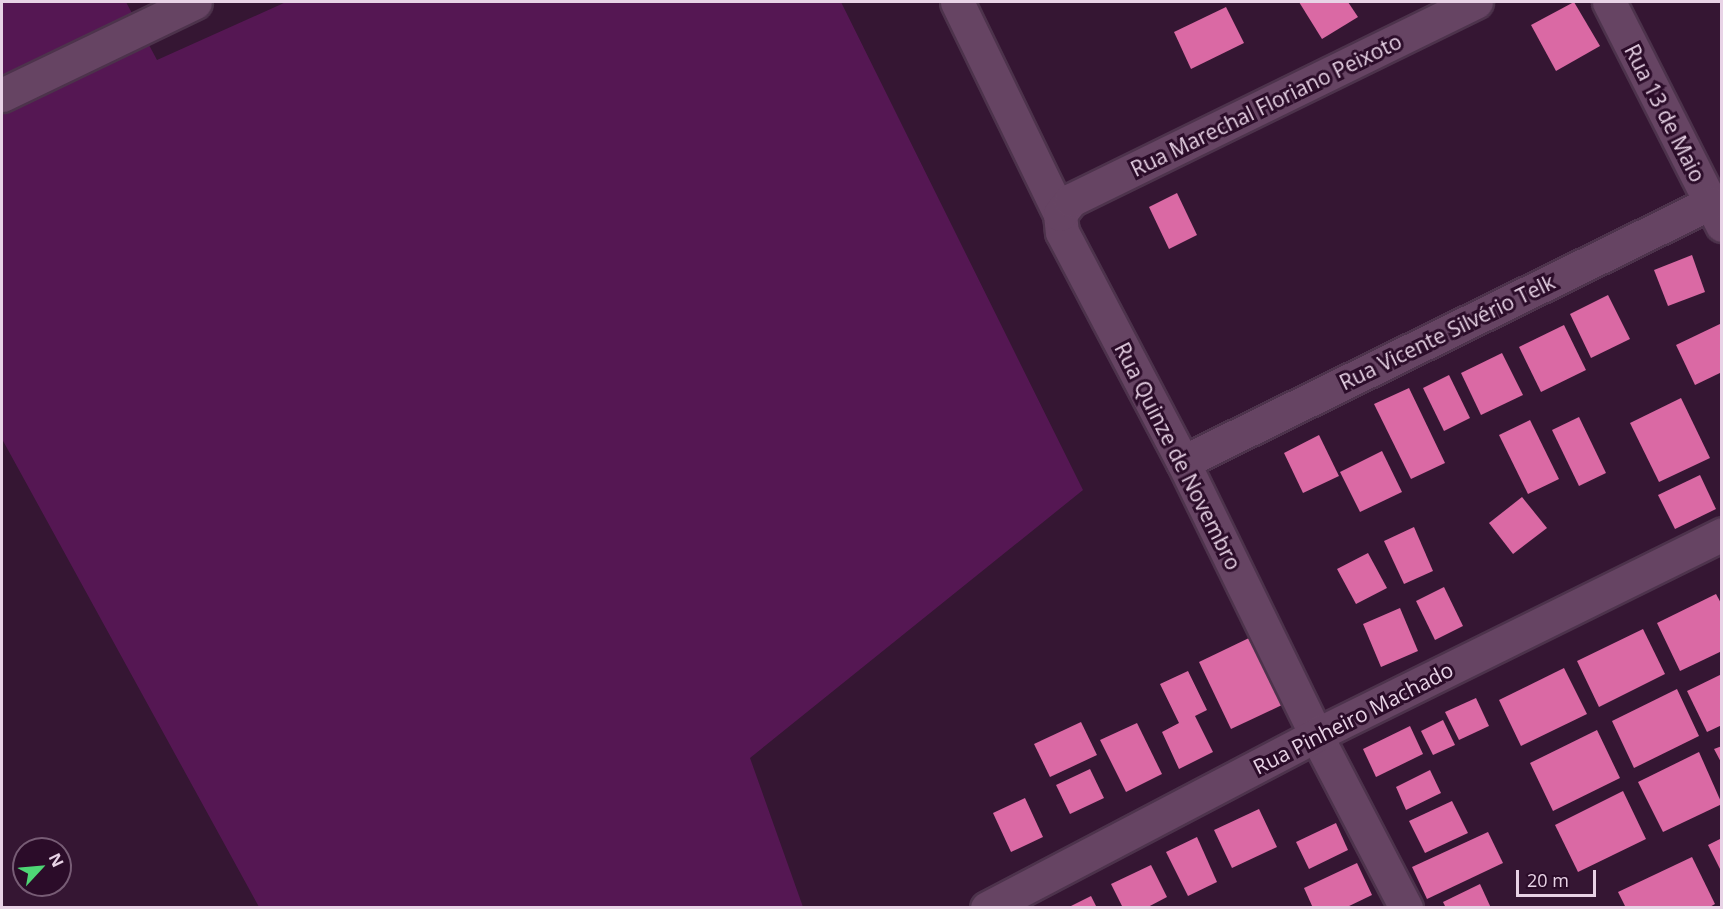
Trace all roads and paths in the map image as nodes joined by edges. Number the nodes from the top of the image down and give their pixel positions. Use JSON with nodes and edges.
{"nodes":[{"id":1,"x":195,"y":2,"type":"edge"},
{"id":2,"x":957,"y":2,"type":"edge"},
{"id":3,"x":1476,"y":2,"type":"edge"},
{"id":4,"x":1609,"y":2,"type":"edge"},
{"id":5,"x":2,"y":95,"type":"edge"},
{"id":6,"x":1060,"y":214,"type":"junction"},
{"id":7,"x":1716,"y":214,"type":"edge"},
{"id":8,"x":1183,"y":462,"type":"junction"},
{"id":9,"x":1722,"y":534,"type":"edge"},
{"id":10,"x":1316,"y":735,"type":"junction"},
{"id":11,"x":987,"y":908,"type":"edge"},
{"id":12,"x":1406,"y":908,"type":"edge"}],
"edges":[{"from":1,"to":5,"type":"street"},
{"from":2,"to":6,"type":"street","name":"Rua Quinze de Novembro"},
{"from":3,"to":6,"type":"street","name":"Rua Marechal Floriano Peixoto"},
{"from":4,"to":7,"type":"street","name":"Rua 13 de Maio"},
{"from":6,"to":8,"type":"street","name":"Rua Quinze de Novembro"},
{"from":7,"to":8,"type":"street","name":"Rua Vicente Silvério Telk"},
{"from":8,"to":10,"type":"street","name":"Rua Quinze de Novembro"},
{"from":9,"to":10,"type":"street","name":"Rua Pinheiro Machado"},
{"from":10,"to":11,"type":"street","name":"Rua Pinheiro Machado"},
{"from":10,"to":12,"type":"street","name":"Rua Quinze de Novembro"}]}
